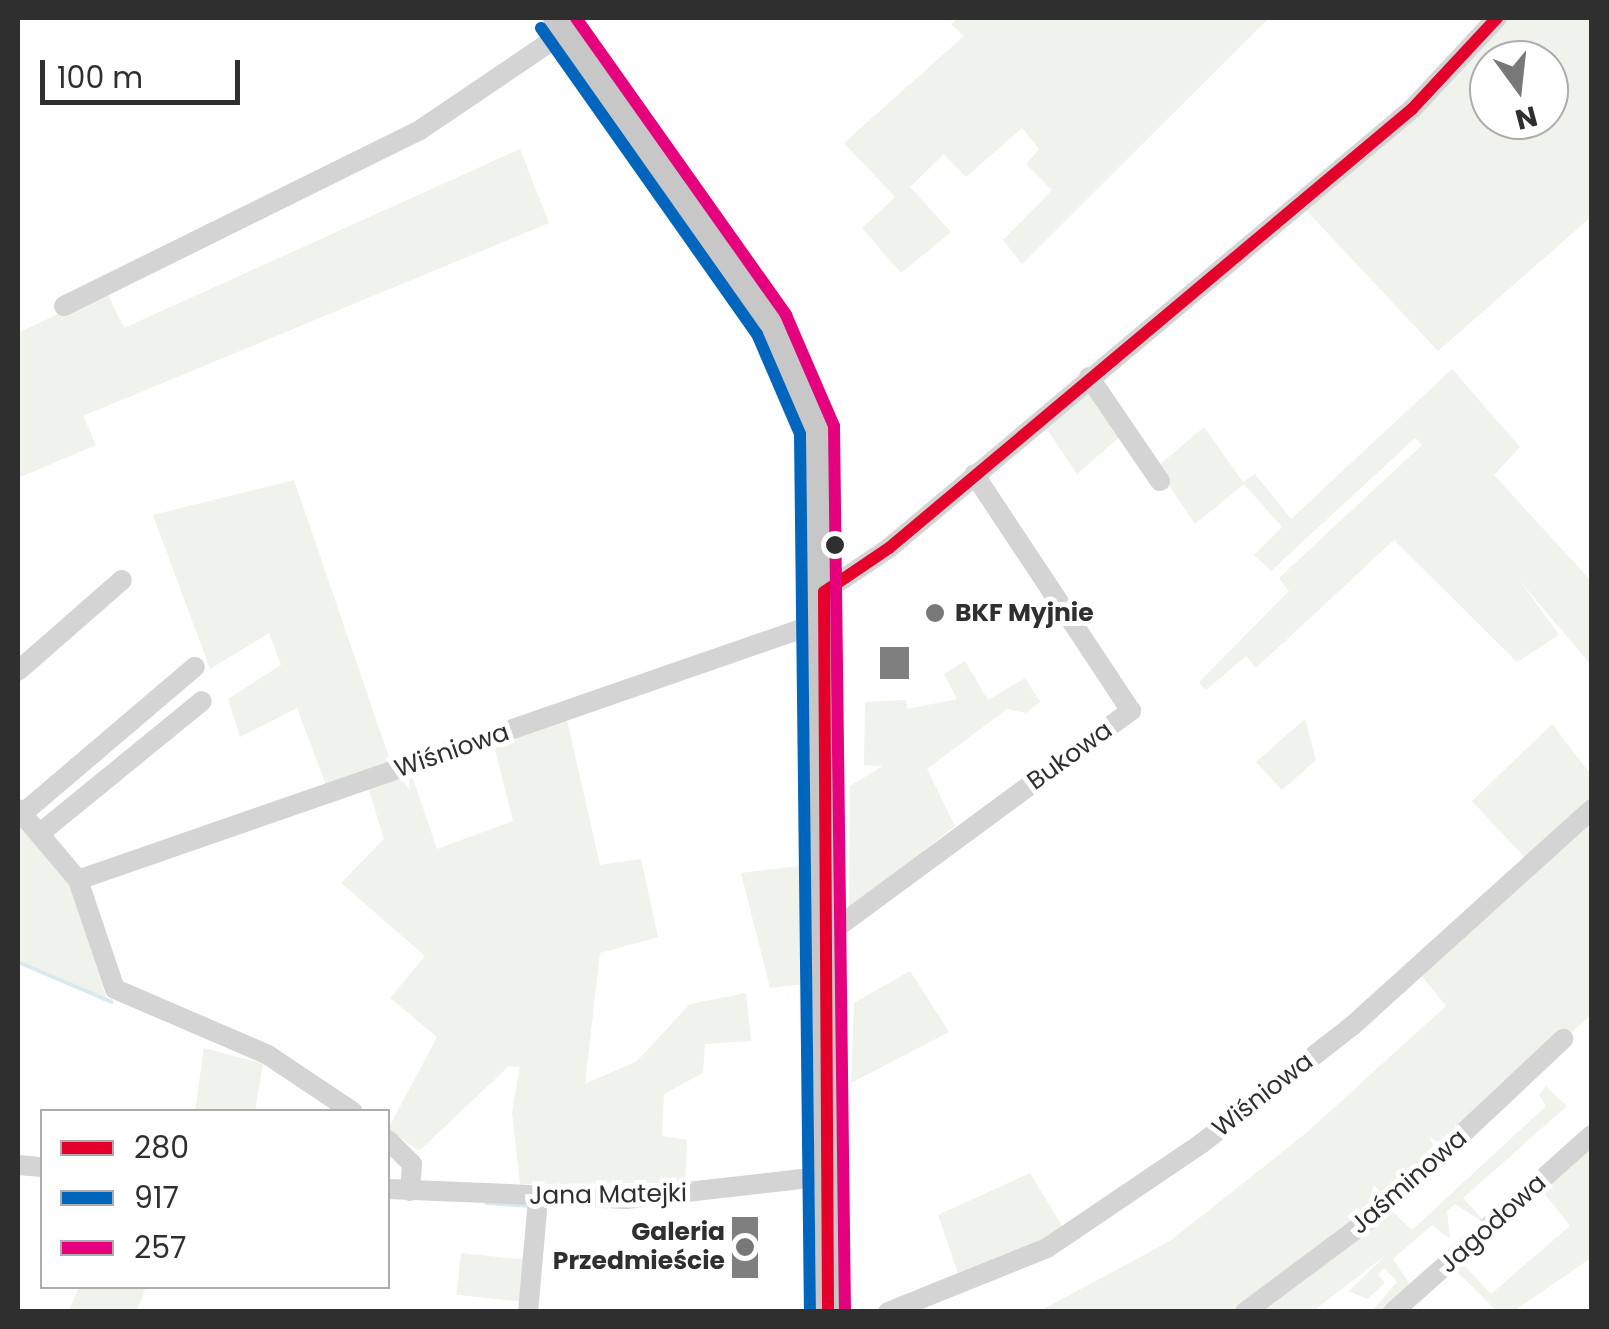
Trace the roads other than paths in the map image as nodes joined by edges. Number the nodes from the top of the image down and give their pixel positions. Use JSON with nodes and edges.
{"nodes":[{"id":1,"x":1497,"y":18,"type":"edge"},
{"id":2,"x":560,"y":25,"type":"edge"},
{"id":3,"x":64,"y":306,"type":"dead end"},
{"id":4,"x":1088,"y":377,"type":"junction"},
{"id":5,"x":974,"y":474,"type":"junction"},
{"id":6,"x":1160,"y":481,"type":"dead end"},
{"id":7,"x":122,"y":580,"type":"dead end"},
{"id":8,"x":824,"y":592,"type":"junction"},
{"id":9,"x":824,"y":622,"type":"junction"},
{"id":10,"x":195,"y":667,"type":"dead end"},
{"id":11,"x":18,"y":672,"type":"edge"},
{"id":12,"x":202,"y":701,"type":"dead end"},
{"id":13,"x":1592,"y":809,"type":"edge"},
{"id":14,"x":20,"y":812,"type":"edge"},
{"id":15,"x":39,"y":834,"type":"junction"},
{"id":16,"x":78,"y":880,"type":"junction"},
{"id":17,"x":826,"y":925,"type":"junction"},
{"id":18,"x":1563,"y":1040,"type":"dead end"},
{"id":19,"x":348,"y":1109,"type":"edge"},
{"id":20,"x":1592,"y":1134,"type":"edge"},
{"id":21,"x":390,"y":1142,"type":"edge"},
{"id":22,"x":828,"y":1176,"type":"junction"},
{"id":23,"x":390,"y":1189,"type":"edge"},
{"id":24,"x":410,"y":1190,"type":"junction"},
{"id":25,"x":538,"y":1198,"type":"junction"},
{"id":26,"x":528,"y":1312,"type":"edge"},
{"id":27,"x":828,"y":1312,"type":"edge"},
{"id":28,"x":888,"y":1312,"type":"edge"},
{"id":29,"x":1245,"y":1312,"type":"edge"},
{"id":30,"x":1393,"y":1312,"type":"edge"}],
"edges":[{"from":1,"to":4,"type":"street"},
{"from":2,"to":3,"type":"street"},
{"from":2,"to":8,"type":"main road"},
{"from":4,"to":5,"type":"street"},
{"from":4,"to":6,"type":"street"},
{"from":5,"to":8,"type":"street"},
{"from":5,"to":17,"type":"street","name":"Bukowa"},
{"from":7,"to":11,"type":"street"},
{"from":8,"to":9,"type":"main road"},
{"from":9,"to":16,"type":"street","name":"Wiśniowa"},
{"from":9,"to":17,"type":"main road"},
{"from":10,"to":14,"type":"street"},
{"from":12,"to":15,"type":"street"},
{"from":13,"to":28,"type":"street","name":"Wiśniowa"},
{"from":14,"to":15,"type":"street"},
{"from":15,"to":16,"type":"street"},
{"from":16,"to":19,"type":"street"},
{"from":17,"to":22,"type":"main road"},
{"from":18,"to":29,"type":"street","name":"Jaśminowa"},
{"from":20,"to":30,"type":"street","name":"Jagodowa"},
{"from":21,"to":24,"type":"street"},
{"from":22,"to":25,"type":"street","name":"Jana Matejki"},
{"from":22,"to":27,"type":"main road"},
{"from":23,"to":24,"type":"street","name":"Jana Matejki"},
{"from":24,"to":25,"type":"street","name":"Jana Matejki"},
{"from":25,"to":26,"type":"street"}]}
